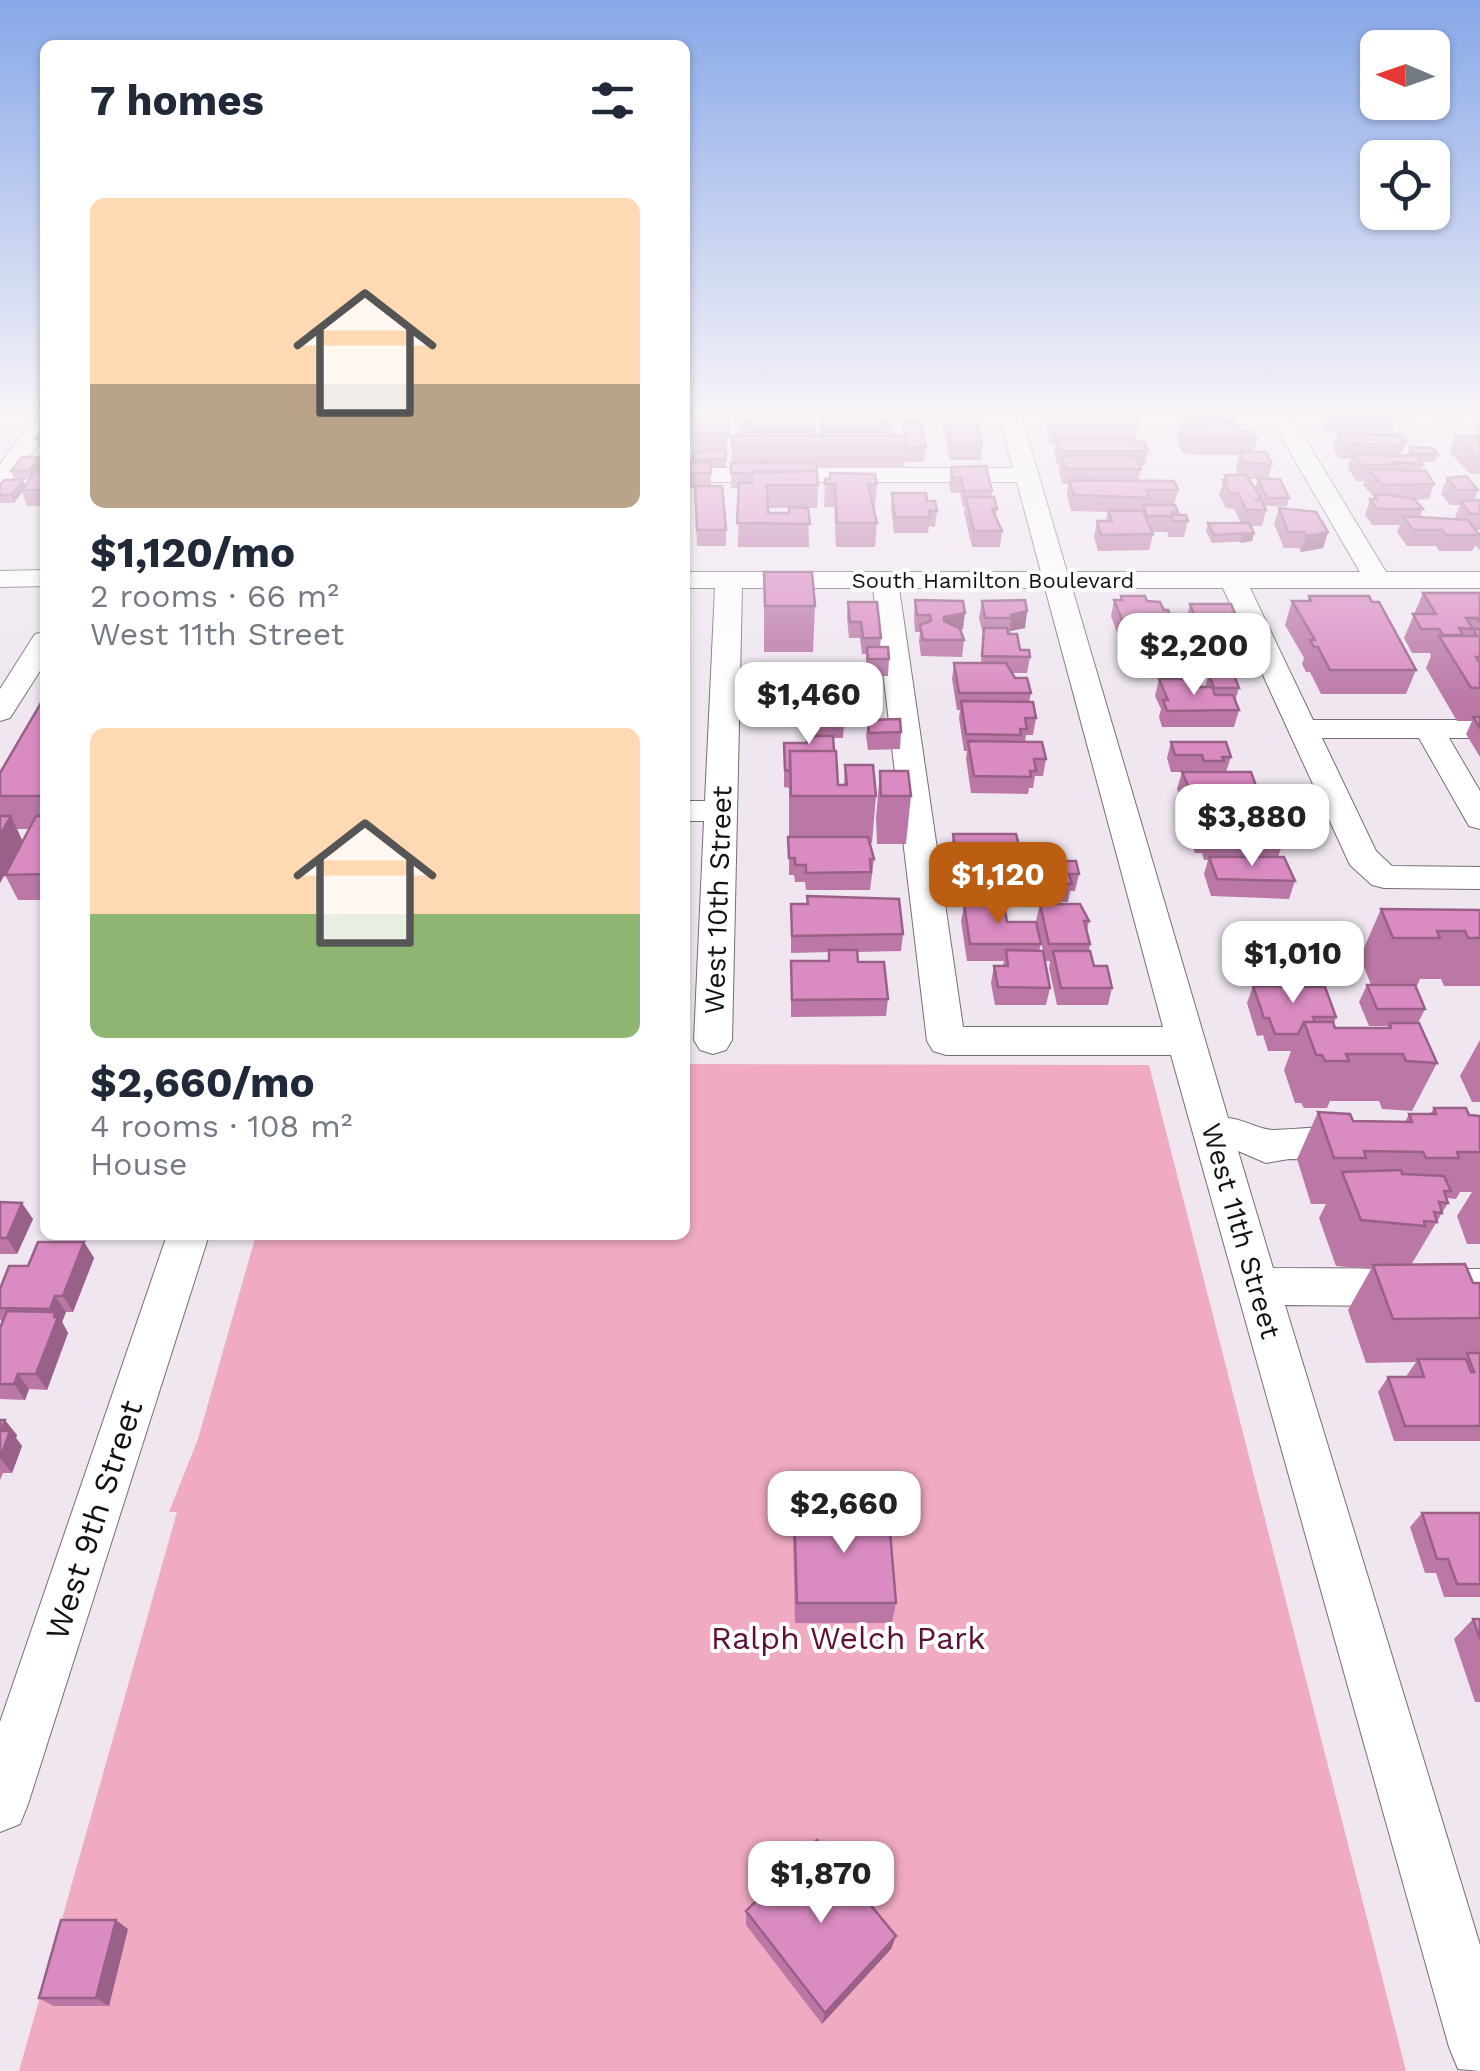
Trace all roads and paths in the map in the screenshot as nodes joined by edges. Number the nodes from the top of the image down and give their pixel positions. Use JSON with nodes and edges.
{"nodes":[{"id":1,"x":1035,"y":509,"type":"edge"},
{"id":2,"x":1336,"y":509,"type":"edge"},
{"id":3,"x":0,"y":578,"type":"edge"},
{"id":4,"x":40,"y":578,"type":"edge"},
{"id":5,"x":1055,"y":579,"type":"junction"},
{"id":6,"x":690,"y":580,"type":"edge"},
{"id":7,"x":729,"y":580,"type":"junction"},
{"id":8,"x":885,"y":580,"type":"junction"},
{"id":9,"x":1233,"y":580,"type":"junction"},
{"id":10,"x":1378,"y":580,"type":"junction"},
{"id":11,"x":1480,"y":580,"type":"edge"},
{"id":12,"x":40,"y":645,"type":"edge"},
{"id":13,"x":11,"y":677,"type":"edge"},
{"id":14,"x":0,"y":712,"type":"edge"},
{"id":15,"x":1303,"y":728,"type":"junction"},
{"id":16,"x":1429,"y":729,"type":"junction"},
{"id":17,"x":1480,"y":729,"type":"edge"},
{"id":18,"x":690,"y":811,"type":"edge"},
{"id":19,"x":722,"y":811,"type":"junction"},
{"id":20,"x":1480,"y":820,"type":"edge"},
{"id":21,"x":1480,"y":878,"type":"edge"},
{"id":22,"x":713,"y":1040,"type":"dead end"},
{"id":23,"x":1186,"y":1042,"type":"junction"},
{"id":24,"x":1212,"y":1134,"type":"junction"},
{"id":25,"x":1402,"y":1144,"type":"edge"},
{"id":26,"x":186,"y":1240,"type":"edge"},
{"id":27,"x":1257,"y":1286,"type":"junction"},
{"id":28,"x":1480,"y":1288,"type":"edge"},
{"id":29,"x":0,"y":1804,"type":"edge"},
{"id":30,"x":1480,"y":2047,"type":"edge"}],
"edges":[{"from":1,"to":5,"type":"street","name":"West 11th Street"},
{"from":2,"to":10,"type":"street"},
{"from":3,"to":4,"type":"street"},
{"from":5,"to":8,"type":"street","name":"South Hamilton Boulevard"},
{"from":5,"to":9,"type":"street","name":"South Hamilton Boulevard"},
{"from":5,"to":23,"type":"street","name":"West 11th Street"},
{"from":6,"to":7,"type":"street","name":"South Hamilton Boulevard"},
{"from":7,"to":8,"type":"street","name":"South Hamilton Boulevard"},
{"from":7,"to":19,"type":"street","name":"West 10th Street"},
{"from":8,"to":23,"type":"street"},
{"from":9,"to":10,"type":"street","name":"South Hamilton Boulevard"},
{"from":9,"to":15,"type":"street"},
{"from":10,"to":11,"type":"street","name":"South Hamilton Boulevard"},
{"from":12,"to":13,"type":"street"},
{"from":13,"to":14,"type":"street"},
{"from":15,"to":16,"type":"street"},
{"from":15,"to":21,"type":"street"},
{"from":16,"to":17,"type":"street"},
{"from":16,"to":20,"type":"street"},
{"from":18,"to":19,"type":"street"},
{"from":19,"to":22,"type":"street","name":"West 10th Street"},
{"from":23,"to":24,"type":"street","name":"West 11th Street"},
{"from":24,"to":25,"type":"street"},
{"from":24,"to":27,"type":"street","name":"West 11th Street"},
{"from":26,"to":29,"type":"street","name":"West 9th Street"},
{"from":27,"to":28,"type":"street"},
{"from":27,"to":30,"type":"street","name":"West 11th Street"}]}
